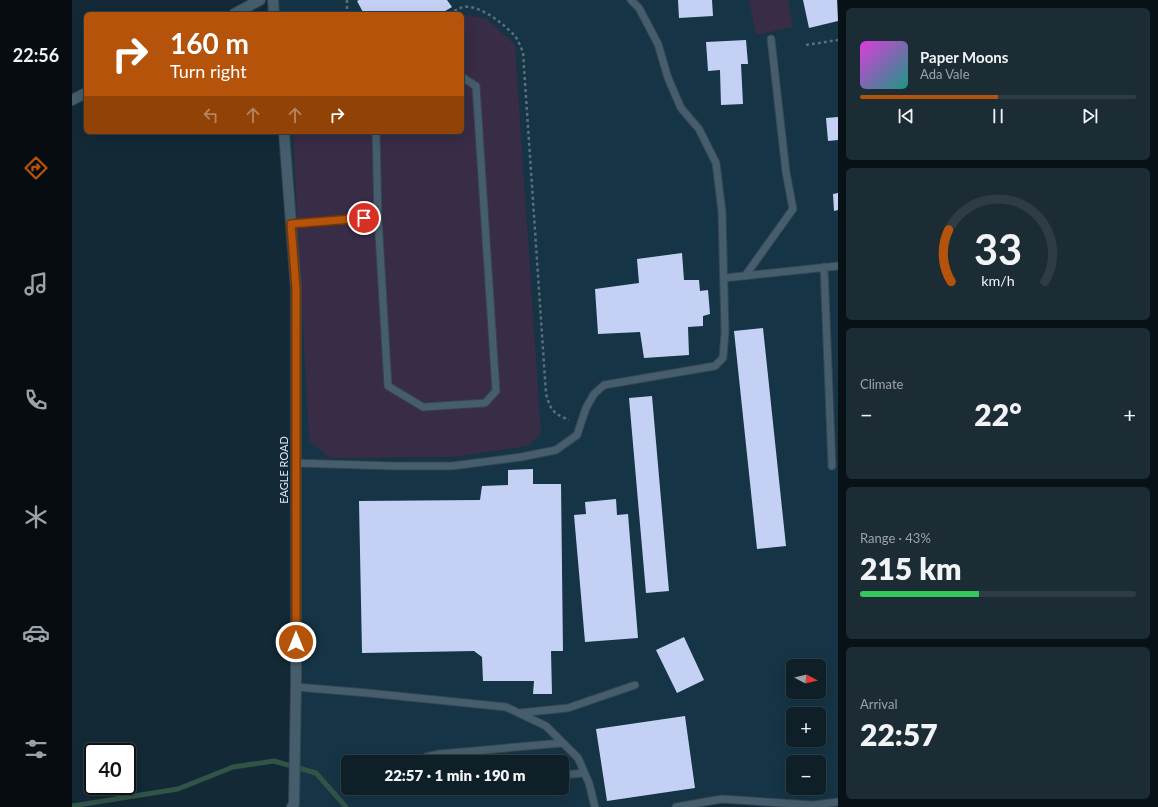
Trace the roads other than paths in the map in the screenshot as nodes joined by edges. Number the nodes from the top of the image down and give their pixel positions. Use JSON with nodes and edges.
{"nodes":[{"id":1,"x":260,"y":0,"type":"edge"},
{"id":2,"x":273,"y":0,"type":"edge"},
{"id":3,"x":632,"y":0,"type":"edge"},
{"id":4,"x":238,"y":12,"type":"edge"},
{"id":5,"x":274,"y":12,"type":"edge"},
{"id":6,"x":771,"y":39,"type":"dead end"},
{"id":7,"x":464,"y":78,"type":"edge"},
{"id":8,"x":84,"y":94,"type":"edge"},
{"id":9,"x":72,"y":100,"type":"edge"},
{"id":10,"x":284,"y":134,"type":"edge"},
{"id":11,"x":376,"y":134,"type":"edge"},
{"id":12,"x":378,"y":217,"type":"junction"},
{"id":13,"x":291,"y":224,"type":"junction"},
{"id":14,"x":838,"y":266,"type":"edge"},
{"id":15,"x":824,"y":267,"type":"junction"},
{"id":16,"x":745,"y":276,"type":"junction"},
{"id":17,"x":724,"y":278,"type":"junction"},
{"id":18,"x":295,"y":463,"type":"junction"},
{"id":19,"x":832,"y":466,"type":"dead end"},
{"id":20,"x":635,"y":685,"type":"dead end"},
{"id":21,"x":296,"y":687,"type":"junction"},
{"id":22,"x":519,"y":713,"type":"junction"},
{"id":23,"x":562,"y":743,"type":"junction"},
{"id":24,"x":435,"y":755,"type":"edge"},
{"id":25,"x":584,"y":773,"type":"junction"},
{"id":26,"x":569,"y":774,"type":"edge"},
{"id":27,"x":838,"y":802,"type":"edge"},
{"id":28,"x":295,"y":806,"type":"edge"},
{"id":29,"x":594,"y":807,"type":"edge"},
{"id":30,"x":676,"y":807,"type":"edge"}],
"edges":[{"from":1,"to":4,"type":"street"},
{"from":2,"to":5,"type":"street"},
{"from":3,"to":17,"type":"lane"},
{"from":6,"to":16,"type":"lane"},
{"from":7,"to":12,"type":"lane"},
{"from":8,"to":9,"type":"street"},
{"from":10,"to":13,"type":"street","name":"EAGLE ROAD"},
{"from":11,"to":12,"type":"lane"},
{"from":12,"to":13,"type":"lane"},
{"from":13,"to":18,"type":"street","name":"EAGLE ROAD"},
{"from":14,"to":15,"type":"lane"},
{"from":15,"to":16,"type":"lane"},
{"from":15,"to":19,"type":"lane"},
{"from":16,"to":17,"type":"lane"},
{"from":17,"to":18,"type":"lane"},
{"from":18,"to":21,"type":"street","name":"EAGLE ROAD"},
{"from":20,"to":22,"type":"lane"},
{"from":21,"to":22,"type":"lane"},
{"from":21,"to":28,"type":"street","name":"EAGLE ROAD"},
{"from":22,"to":23,"type":"lane"},
{"from":23,"to":24,"type":"lane"},
{"from":23,"to":25,"type":"lane"},
{"from":25,"to":26,"type":"lane"},
{"from":25,"to":29,"type":"lane"},
{"from":27,"to":30,"type":"lane"}]}
